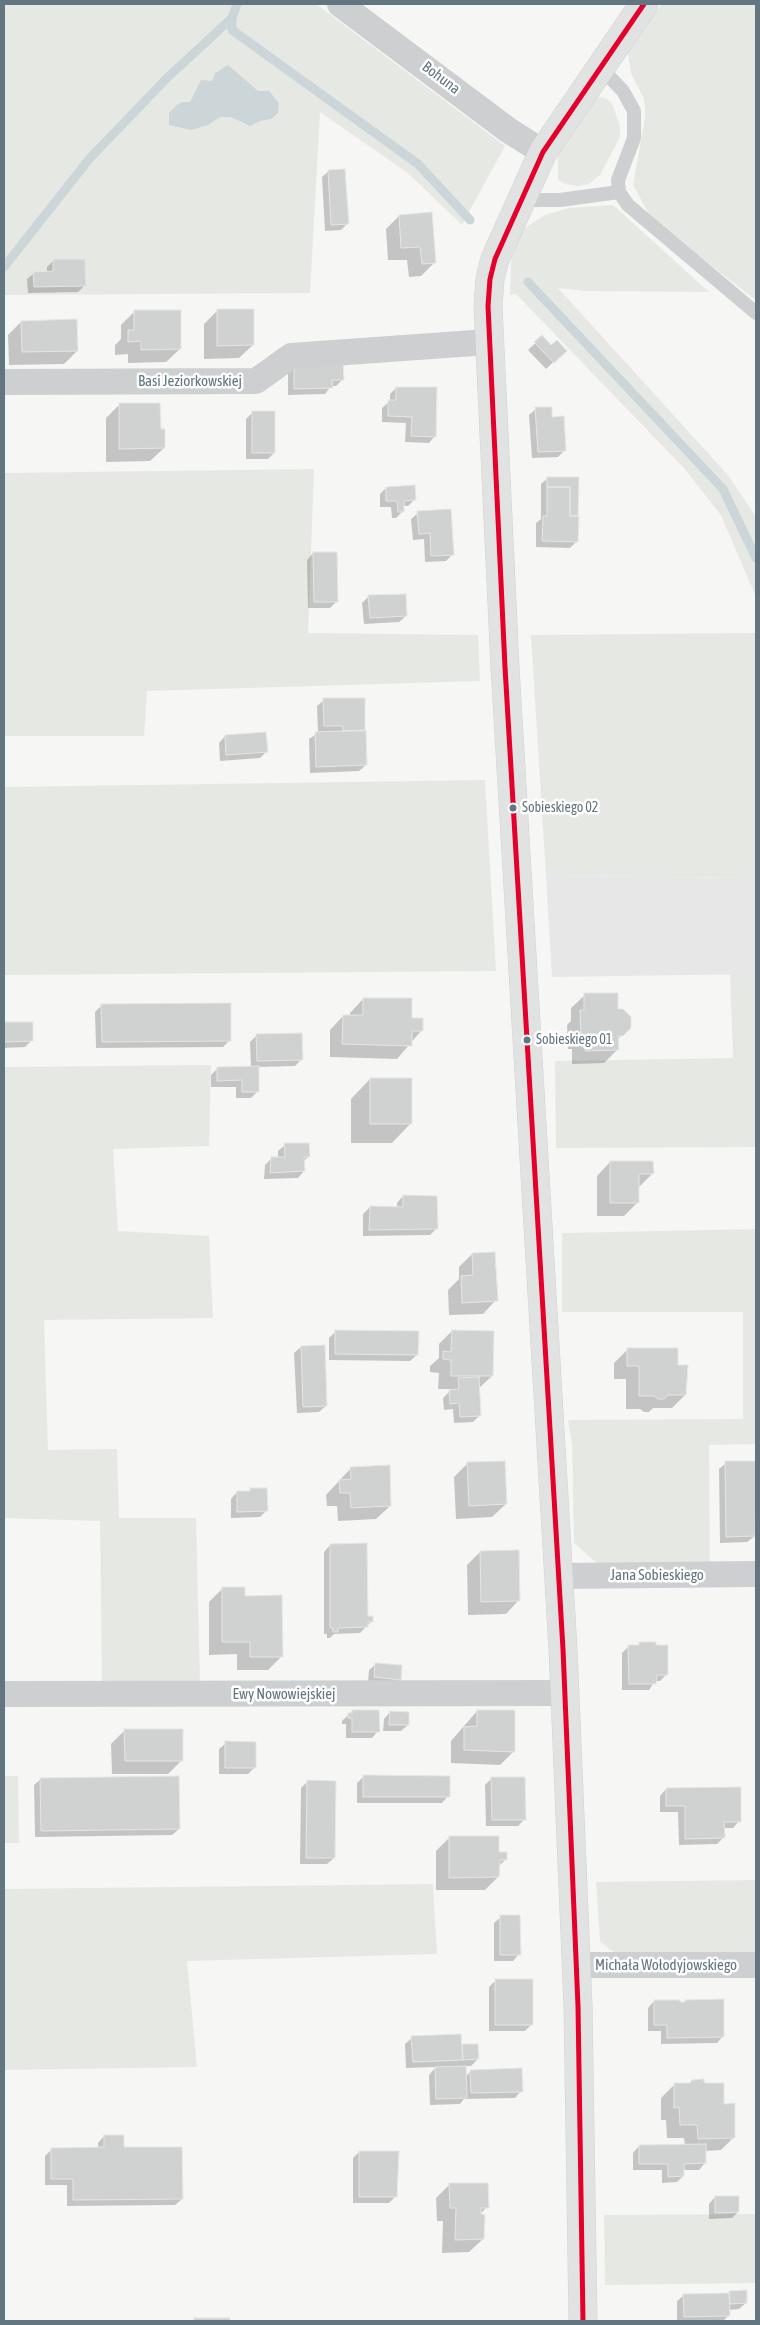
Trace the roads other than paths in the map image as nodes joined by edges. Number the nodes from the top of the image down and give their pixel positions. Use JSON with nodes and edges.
{"nodes":[{"id":1,"x":340,"y":4,"type":"edge"},
{"id":2,"x":644,"y":4,"type":"edge"},
{"id":3,"x":600,"y":67,"type":"junction"},
{"id":4,"x":543,"y":152,"type":"junction"},
{"id":5,"x":619,"y":192,"type":"junction"},
{"id":6,"x":522,"y":200,"type":"junction"},
{"id":7,"x":756,"y":313,"type":"edge"},
{"id":8,"x":488,"y":342,"type":"junction"},
{"id":9,"x":4,"y":382,"type":"edge"},
{"id":10,"x":756,"y":1574,"type":"edge"},
{"id":11,"x":559,"y":1576,"type":"junction"},
{"id":12,"x":565,"y":1693,"type":"junction"},
{"id":13,"x":4,"y":1694,"type":"edge"},
{"id":14,"x":756,"y":1965,"type":"edge"},
{"id":15,"x":576,"y":1966,"type":"junction"},
{"id":16,"x":583,"y":2321,"type":"edge"}],
"edges":[{"from":1,"to":4,"type":"street","name":"Bohuna"},
{"from":2,"to":3,"type":"street"},
{"from":3,"to":4,"type":"street"},
{"from":3,"to":5,"type":"lane"},
{"from":4,"to":6,"type":"street"},
{"from":5,"to":6,"type":"lane"},
{"from":5,"to":7,"type":"lane"},
{"from":6,"to":8,"type":"street"},
{"from":8,"to":9,"type":"street","name":"Basi Jeziorkowskiej"},
{"from":8,"to":11,"type":"street"},
{"from":10,"to":11,"type":"street","name":"Jana Sobieskiego"},
{"from":11,"to":12,"type":"street"},
{"from":12,"to":13,"type":"street","name":"Ewy Nowowiejskiej"},
{"from":12,"to":15,"type":"street"},
{"from":14,"to":15,"type":"street","name":"Michała Wołodyjowskiego"},
{"from":15,"to":16,"type":"street"}]}
